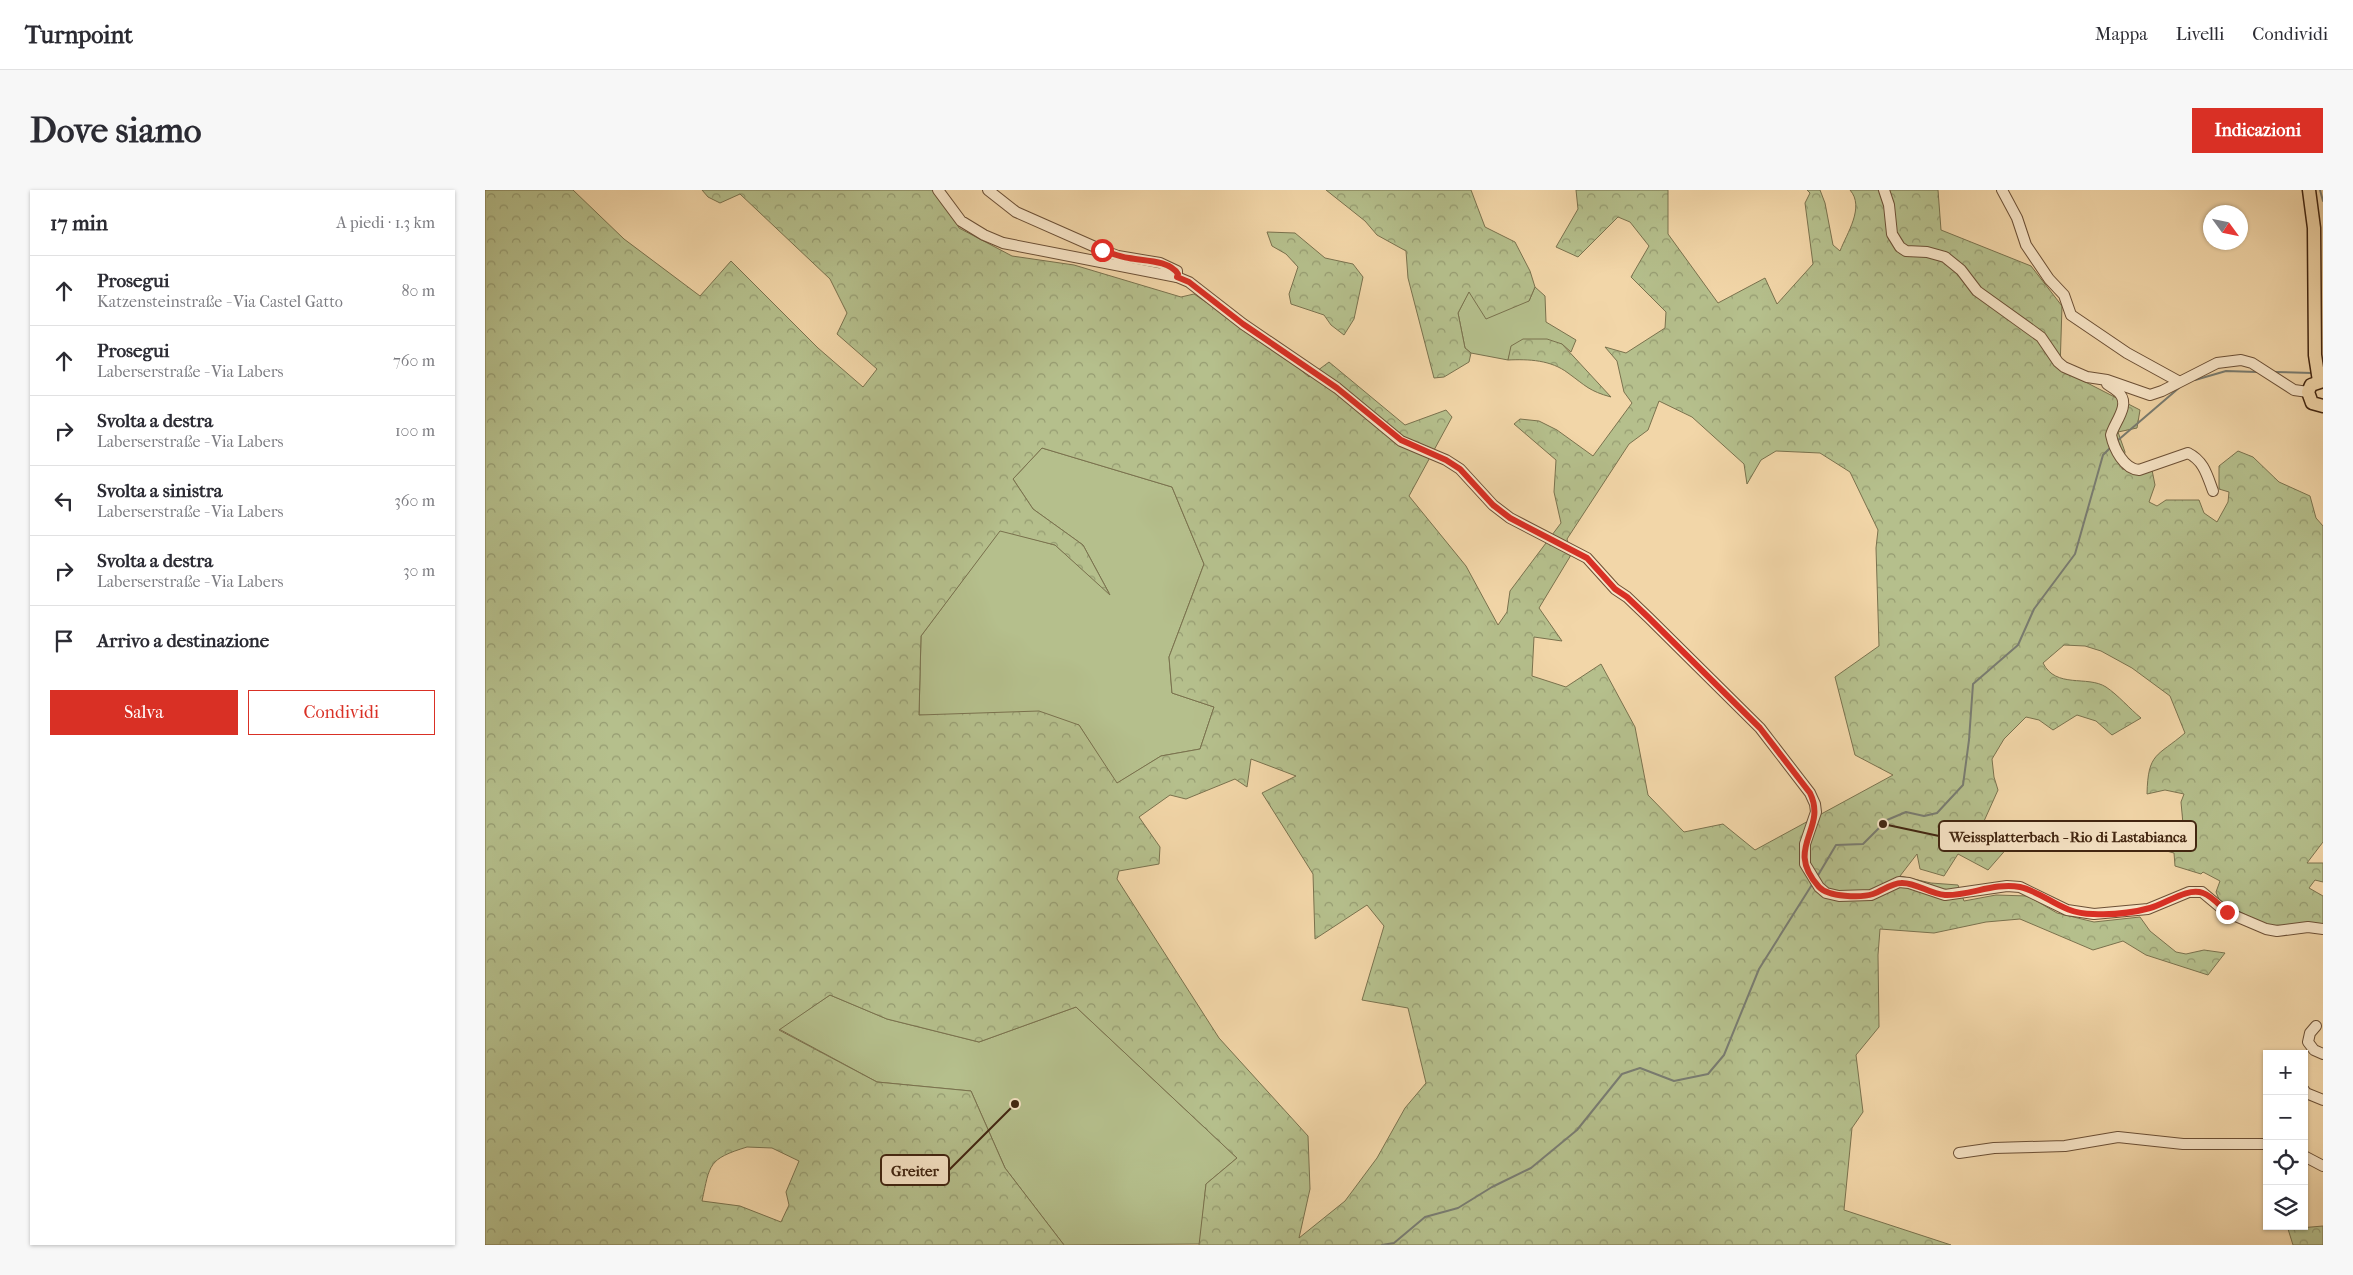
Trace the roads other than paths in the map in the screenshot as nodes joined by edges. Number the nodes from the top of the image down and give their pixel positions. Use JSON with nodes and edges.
{"nodes":[{"id":1,"x":938,"y":190,"type":"edge"},
{"id":2,"x":988,"y":190,"type":"edge"},
{"id":3,"x":1883,"y":190,"type":"edge"},
{"id":4,"x":2002,"y":190,"type":"edge"},
{"id":5,"x":2309,"y":190,"type":"edge"},
{"id":6,"x":1177,"y":277,"type":"junction"},
{"id":7,"x":2319,"y":377,"type":"edge"},
{"id":8,"x":2107,"y":380,"type":"junction"},
{"id":9,"x":2178,"y":382,"type":"junction"},
{"id":10,"x":2308,"y":392,"type":"junction"},
{"id":11,"x":2323,"y":406,"type":"edge"},
{"id":12,"x":2213,"y":491,"type":"dead end"},
{"id":13,"x":2323,"y":929,"type":"edge"},
{"id":14,"x":2317,"y":1026,"type":"dead end"},
{"id":15,"x":2323,"y":1054,"type":"edge"},
{"id":16,"x":2308,"y":1092,"type":"edge"},
{"id":17,"x":2323,"y":1100,"type":"edge"},
{"id":18,"x":2263,"y":1144,"type":"edge"},
{"id":19,"x":1959,"y":1153,"type":"dead end"},
{"id":20,"x":2308,"y":1158,"type":"edge"},
{"id":21,"x":2323,"y":1166,"type":"edge"}],
"edges":[{"from":1,"to":6,"type":"street"},
{"from":2,"to":6,"type":"street"},
{"from":3,"to":8,"type":"street"},
{"from":4,"to":9,"type":"street"},
{"from":5,"to":7,"type":"main road"},
{"from":6,"to":13,"type":"street"},
{"from":7,"to":10,"type":"main road"},
{"from":8,"to":9,"type":"street"},
{"from":8,"to":12,"type":"street"},
{"from":9,"to":10,"type":"street"},
{"from":10,"to":11,"type":"main road"},
{"from":14,"to":15,"type":"street"},
{"from":16,"to":17,"type":"street"},
{"from":18,"to":19,"type":"street"},
{"from":20,"to":21,"type":"street"}]}
